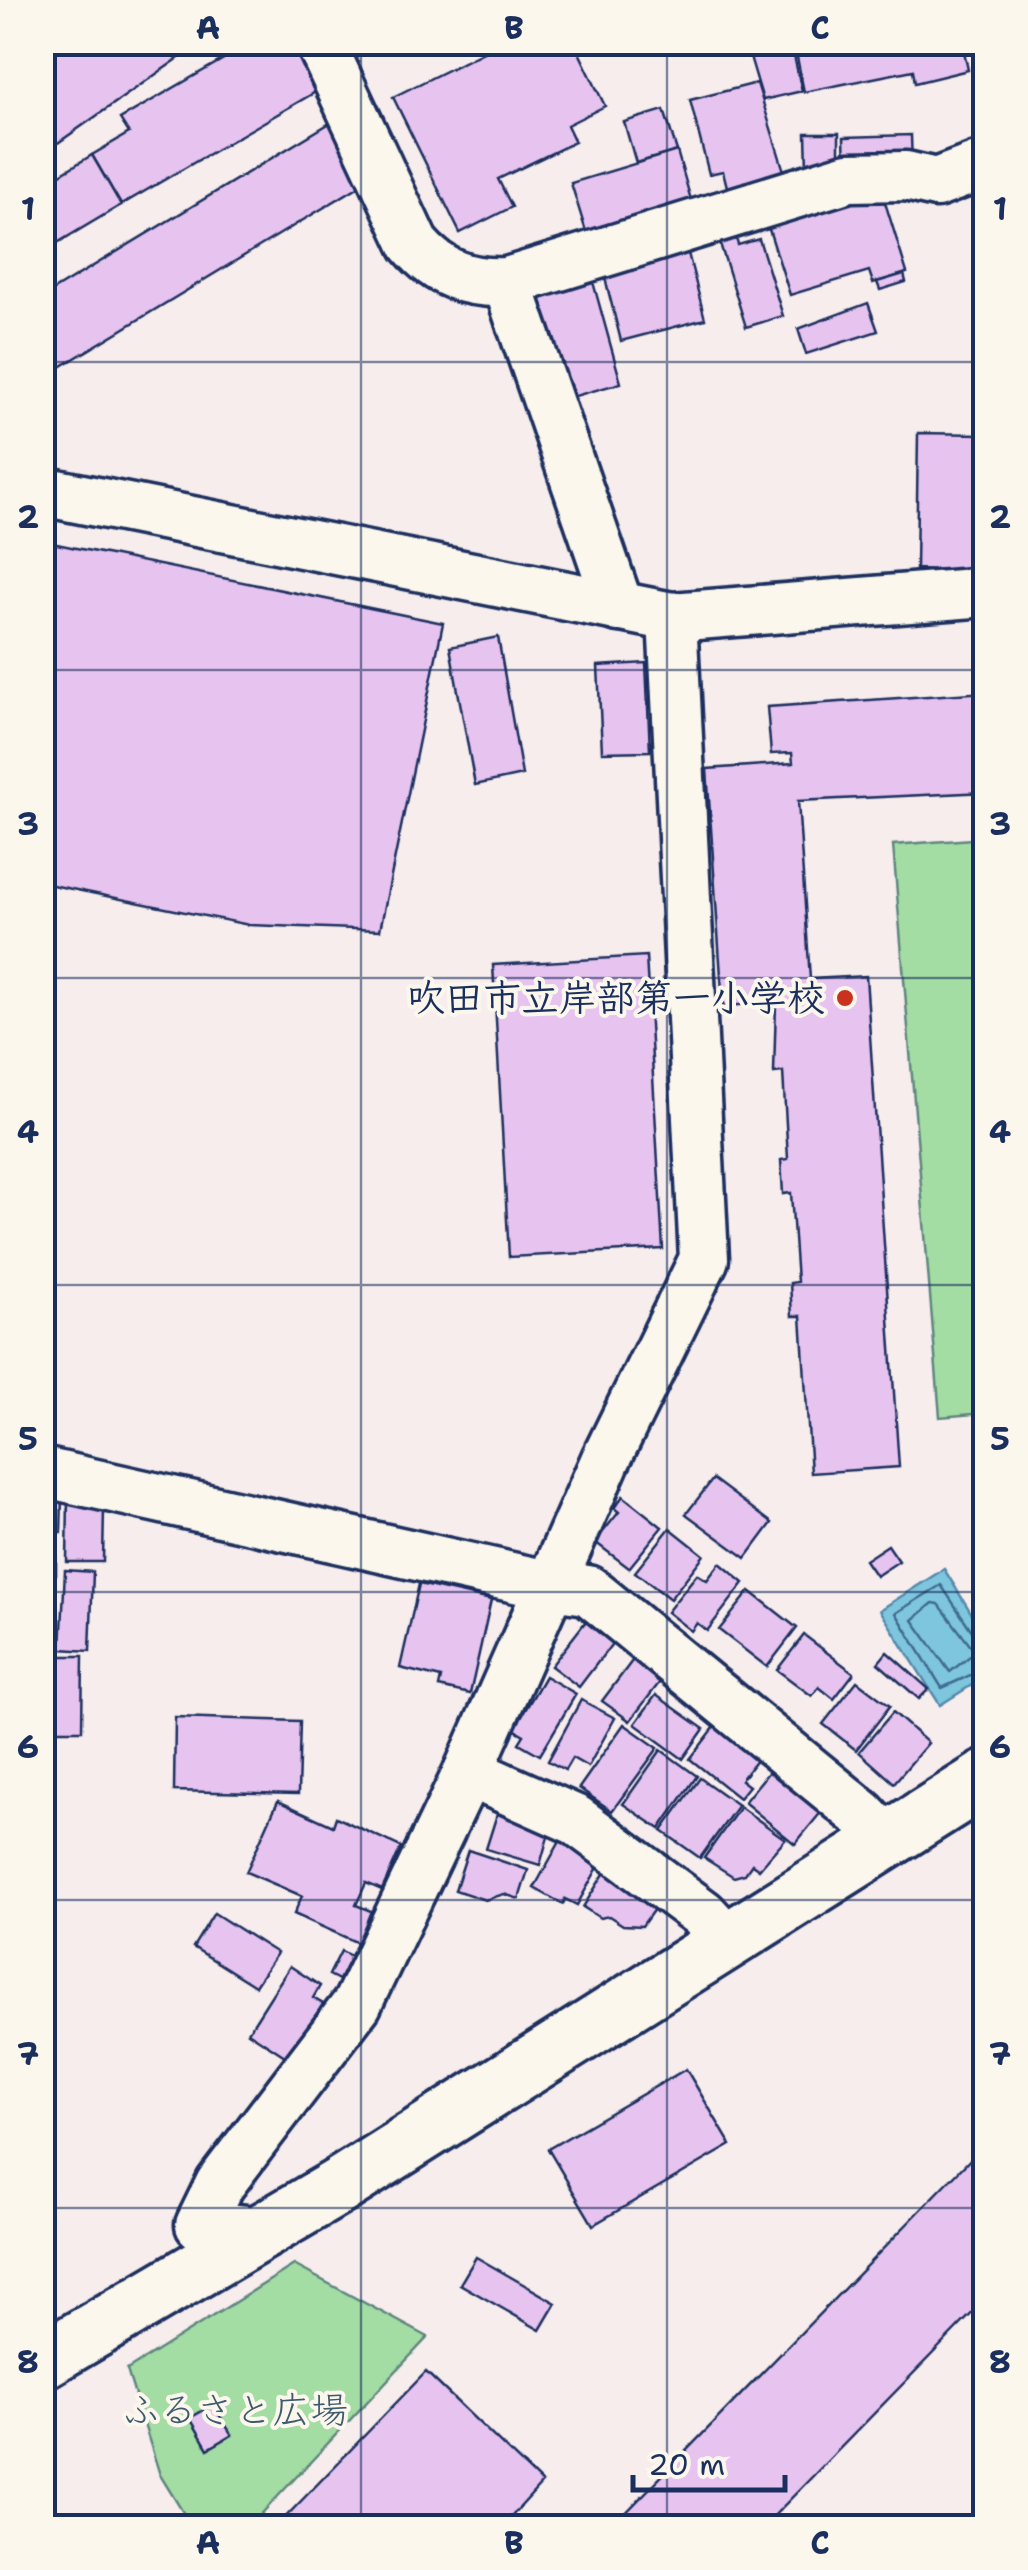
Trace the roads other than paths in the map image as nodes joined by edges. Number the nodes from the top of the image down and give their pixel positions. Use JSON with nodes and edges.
{"nodes":[{"id":1,"x":320,"y":42,"type":"edge"},
{"id":2,"x":986,"y":164,"type":"edge"},
{"id":3,"x":507,"y":282,"type":"junction"},
{"id":4,"x":42,"y":491,"type":"edge"},
{"id":5,"x":986,"y":592,"type":"edge"},
{"id":6,"x":619,"y":607,"type":"junction"},
{"id":7,"x":672,"y":617,"type":"junction"},
{"id":8,"x":42,"y":1472,"type":"edge"},
{"id":9,"x":547,"y":1586,"type":"junction"},
{"id":10,"x":468,"y":1772,"type":"junction"},
{"id":11,"x":986,"y":1778,"type":"edge"},
{"id":12,"x":886,"y":1840,"type":"junction"},
{"id":13,"x":726,"y":1939,"type":"junction"},
{"id":14,"x":257,"y":2231,"type":"junction"},
{"id":15,"x":42,"y":2361,"type":"edge"}],
"edges":[{"from":1,"to":3,"type":"street"},
{"from":2,"to":3,"type":"street"},
{"from":3,"to":6,"type":"street"},
{"from":4,"to":6,"type":"street"},
{"from":5,"to":7,"type":"street"},
{"from":6,"to":7,"type":"street"},
{"from":7,"to":9,"type":"street"},
{"from":8,"to":9,"type":"street"},
{"from":9,"to":10,"type":"street"},
{"from":9,"to":12,"type":"street"},
{"from":10,"to":13,"type":"street"},
{"from":10,"to":14,"type":"street"},
{"from":11,"to":12,"type":"street"},
{"from":12,"to":13,"type":"street"},
{"from":13,"to":14,"type":"street"},
{"from":14,"to":15,"type":"street"}]}
